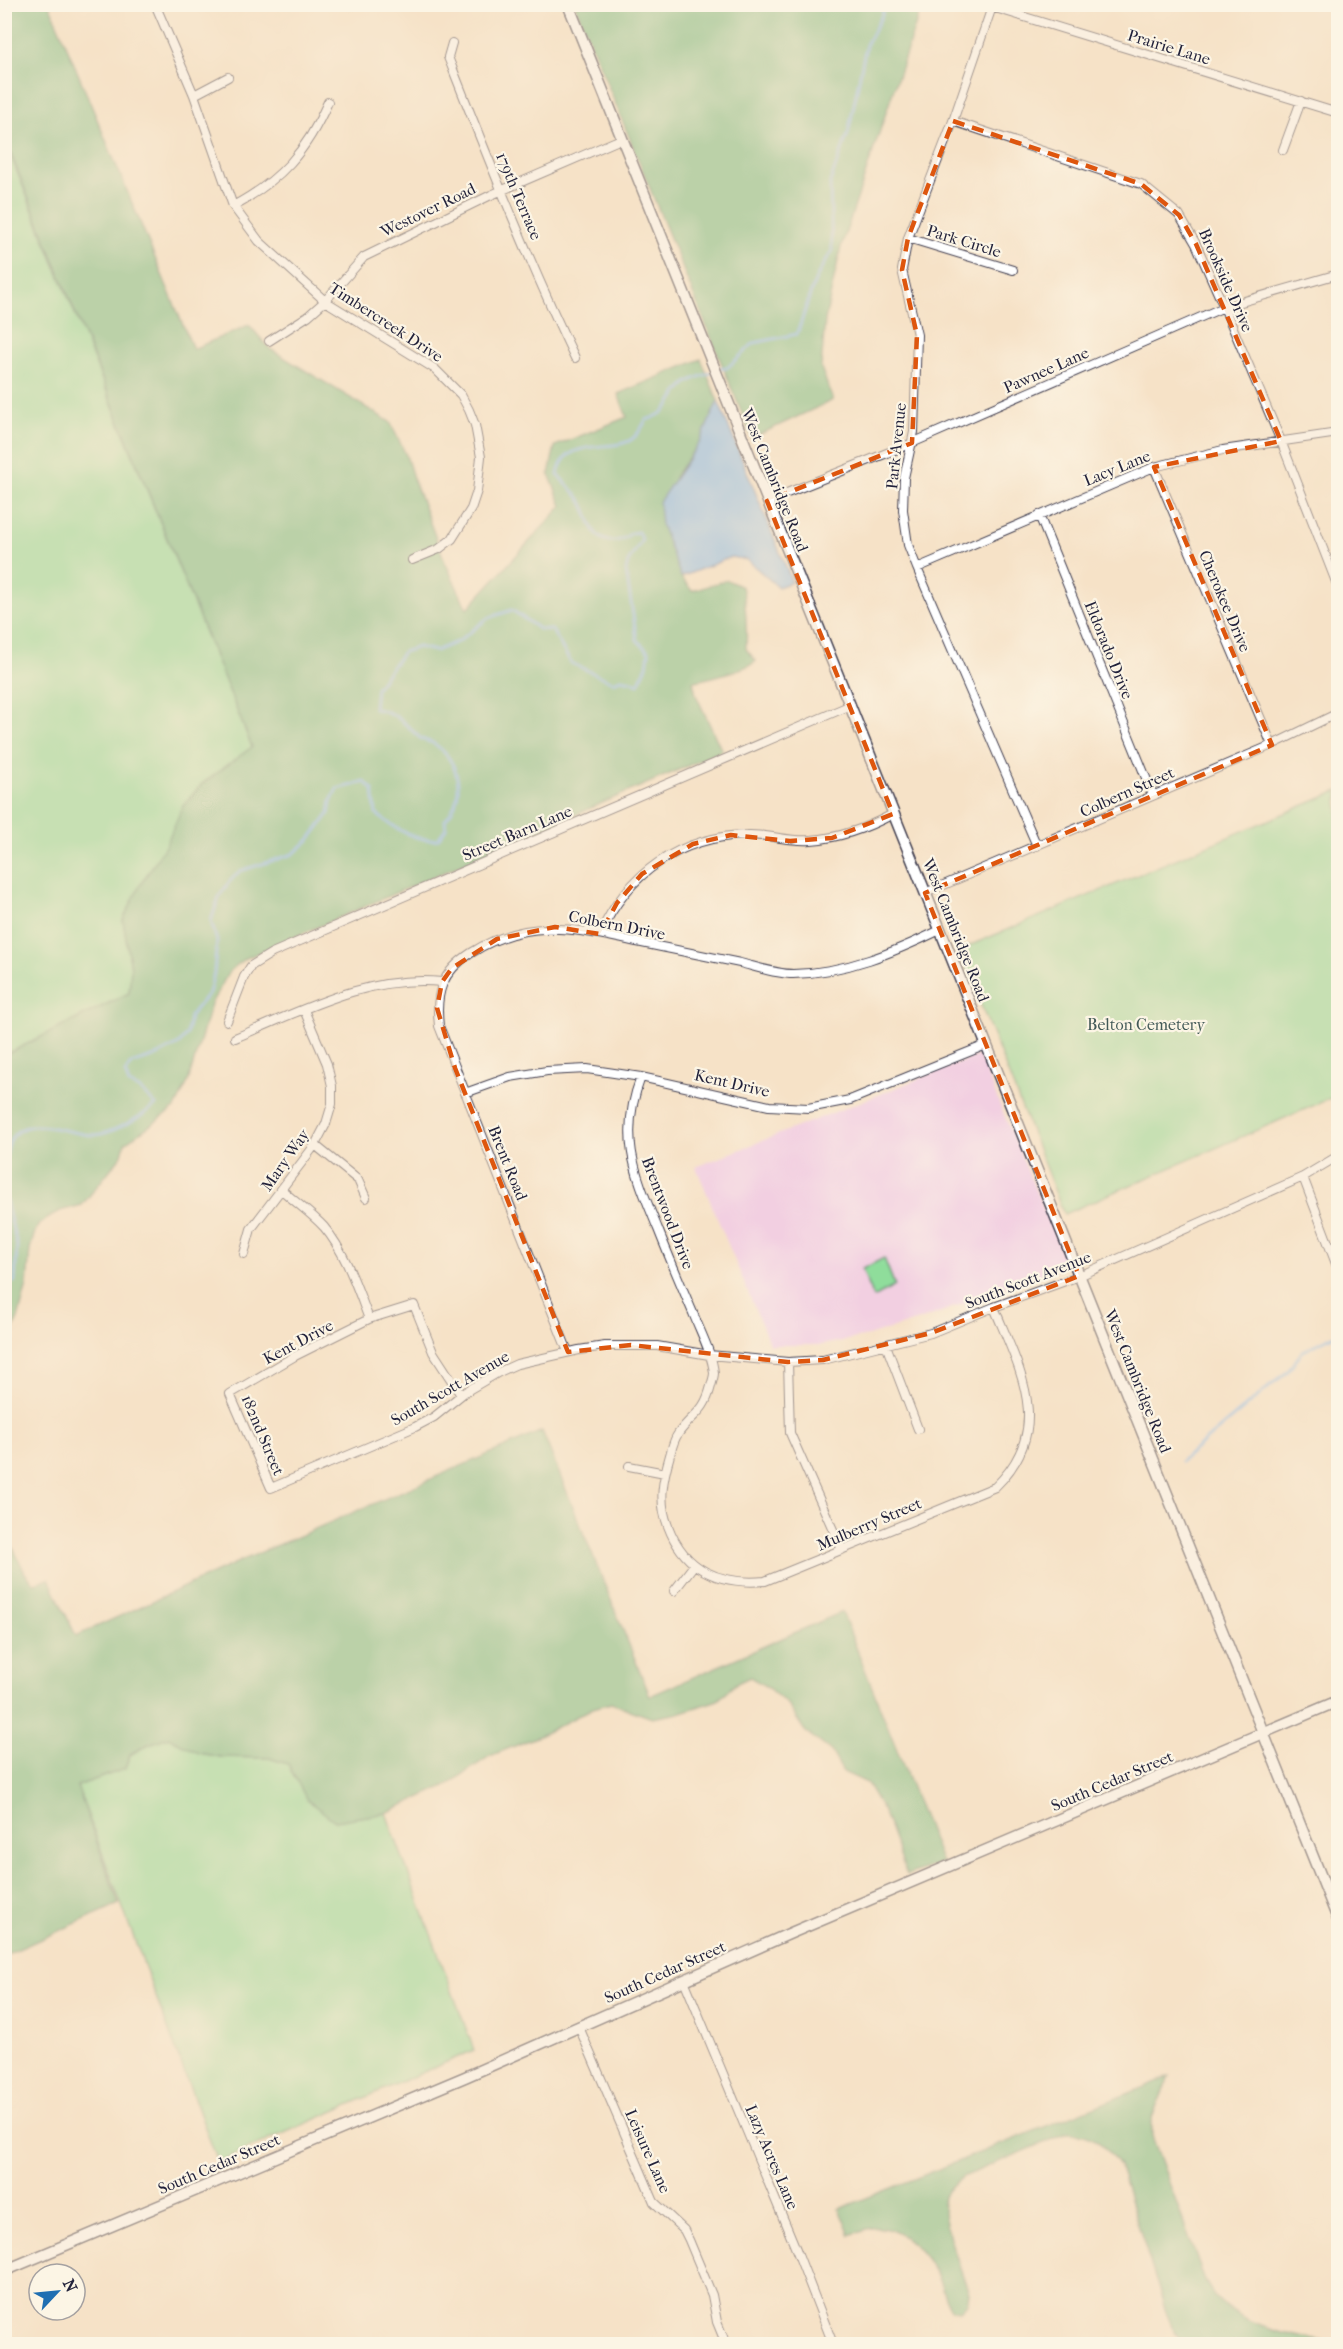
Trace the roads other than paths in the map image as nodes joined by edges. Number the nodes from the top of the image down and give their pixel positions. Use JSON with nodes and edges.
{"nodes":[{"id":1,"x":155,"y":4,"type":"edge"},
{"id":2,"x":568,"y":4,"type":"edge"},
{"id":3,"x":992,"y":6,"type":"edge"},
{"id":4,"x":452,"y":43,"type":"dead end"},
{"id":5,"x":228,"y":77,"type":"dead end"},
{"id":6,"x":194,"y":95,"type":"junction"},
{"id":7,"x":1301,"y":101,"type":"junction"},
{"id":8,"x":328,"y":102,"type":"dead end"},
{"id":9,"x":1338,"y":113,"type":"edge"},
{"id":10,"x":953,"y":121,"type":"junction"},
{"id":11,"x":621,"y":139,"type":"junction"},
{"id":12,"x":1283,"y":150,"type":"dead end"},
{"id":13,"x":501,"y":190,"type":"junction"},
{"id":14,"x":232,"y":206,"type":"junction"},
{"id":15,"x":908,"y":238,"type":"junction"},
{"id":16,"x":1013,"y":270,"type":"dead end"},
{"id":17,"x":1338,"y":274,"type":"edge"},
{"id":18,"x":325,"y":301,"type":"junction"},
{"id":19,"x":1224,"y":307,"type":"junction"},
{"id":20,"x":269,"y":341,"type":"dead end"},
{"id":21,"x":575,"y":357,"type":"dead end"},
{"id":22,"x":1338,"y":433,"type":"edge"},
{"id":23,"x":1281,"y":441,"type":"junction"},
{"id":24,"x":912,"y":443,"type":"junction"},
{"id":25,"x":1154,"y":467,"type":"junction"},
{"id":26,"x":767,"y":501,"type":"junction"},
{"id":27,"x":1040,"y":515,"type":"junction"},
{"id":28,"x":412,"y":560,"type":"dead end"},
{"id":29,"x":917,"y":568,"type":"junction"},
{"id":30,"x":1338,"y":587,"type":"edge"},
{"id":31,"x":851,"y":705,"type":"junction"},
{"id":32,"x":1338,"y":713,"type":"edge"},
{"id":33,"x":1272,"y":745,"type":"junction"},
{"id":34,"x":1153,"y":795,"type":"junction"},
{"id":35,"x":894,"y":814,"type":"junction"},
{"id":36,"x":1037,"y":846,"type":"junction"},
{"id":37,"x":925,"y":893,"type":"junction"},
{"id":38,"x":940,"y":930,"type":"junction"},
{"id":39,"x":600,"y":934,"type":"junction"},
{"id":40,"x":442,"y":982,"type":"junction"},
{"id":41,"x":303,"y":1010,"type":"junction"},
{"id":42,"x":227,"y":1021,"type":"dead end"},
{"id":43,"x":235,"y":1038,"type":"dead end"},
{"id":44,"x":986,"y":1045,"type":"junction"},
{"id":45,"x":641,"y":1077,"type":"junction"},
{"id":46,"x":465,"y":1093,"type":"junction"},
{"id":47,"x":315,"y":1145,"type":"junction"},
{"id":48,"x":1338,"y":1156,"type":"edge"},
{"id":49,"x":1303,"y":1177,"type":"junction"},
{"id":50,"x":282,"y":1190,"type":"junction"},
{"id":51,"x":366,"y":1198,"type":"dead end"},
{"id":52,"x":244,"y":1254,"type":"dead end"},
{"id":53,"x":1338,"y":1269,"type":"edge"},
{"id":54,"x":1080,"y":1276,"type":"junction"},
{"id":55,"x":994,"y":1307,"type":"junction"},
{"id":56,"x":369,"y":1319,"type":"junction"},
{"id":57,"x":886,"y":1346,"type":"junction"},
{"id":58,"x":568,"y":1352,"type":"junction"},
{"id":59,"x":709,"y":1356,"type":"junction"},
{"id":60,"x":788,"y":1362,"type":"junction"},
{"id":61,"x":230,"y":1394,"type":"joint"},
{"id":62,"x":461,"y":1395,"type":"junction"},
{"id":63,"x":918,"y":1429,"type":"dead end"},
{"id":64,"x":629,"y":1466,"type":"dead end"},
{"id":65,"x":665,"y":1473,"type":"junction"},
{"id":66,"x":271,"y":1488,"type":"joint"},
{"id":67,"x":842,"y":1550,"type":"junction"},
{"id":68,"x":694,"y":1565,"type":"junction"},
{"id":69,"x":765,"y":1581,"type":"joint"},
{"id":70,"x":674,"y":1591,"type":"dead end"},
{"id":71,"x":1338,"y":1701,"type":"edge"},
{"id":72,"x":1263,"y":1733,"type":"junction"},
{"id":73,"x":1338,"y":1919,"type":"edge"},
{"id":74,"x":684,"y":1980,"type":"junction"},
{"id":75,"x":579,"y":2027,"type":"junction"},
{"id":76,"x":4,"y":2271,"type":"edge"},
{"id":77,"x":726,"y":2344,"type":"edge"},
{"id":78,"x":834,"y":2344,"type":"edge"}],
"edges":[{"from":1,"to":6,"type":"street","name":"Timbercreek Drive"},
{"from":2,"to":11,"type":"street","name":"West Cambridge Road"},
{"from":3,"to":7,"type":"street","name":"Prairie Lane"},
{"from":3,"to":10,"type":"street","name":"Park Avenue"},
{"from":4,"to":13,"type":"street","name":"179th Terrace"},
{"from":5,"to":6,"type":"street"},
{"from":6,"to":14,"type":"street","name":"Timbercreek Drive"},
{"from":7,"to":9,"type":"street","name":"Prairie Lane"},
{"from":7,"to":12,"type":"street"},
{"from":8,"to":14,"type":"street"},
{"from":10,"to":15,"type":"street","name":"Park Avenue"},
{"from":10,"to":19,"type":"street","name":"Brookside Drive"},
{"from":11,"to":13,"type":"street","name":"Westover Road"},
{"from":11,"to":26,"type":"street","name":"West Cambridge Road"},
{"from":13,"to":18,"type":"street","name":"Westover Road"},
{"from":13,"to":21,"type":"street","name":"179th Terrace"},
{"from":14,"to":18,"type":"street","name":"Timbercreek Drive"},
{"from":15,"to":16,"type":"street","name":"Park Circle"},
{"from":15,"to":24,"type":"street","name":"Park Avenue"},
{"from":17,"to":19,"type":"street","name":"Pawnee Lane"},
{"from":18,"to":20,"type":"street","name":"Westover Road"},
{"from":18,"to":28,"type":"street","name":"Timbercreek Drive"},
{"from":19,"to":23,"type":"street","name":"Brookside Drive"},
{"from":19,"to":24,"type":"street","name":"Pawnee Lane"},
{"from":22,"to":23,"type":"street","name":"Lacy Lane"},
{"from":23,"to":25,"type":"street","name":"Lacy Lane"},
{"from":23,"to":30,"type":"street","name":"Brookside Drive"},
{"from":24,"to":26,"type":"street","name":"Pawnee Lane"},
{"from":24,"to":29,"type":"street","name":"Park Avenue"},
{"from":25,"to":27,"type":"street","name":"Lacy Lane"},
{"from":25,"to":33,"type":"street","name":"Cherokee Drive"},
{"from":26,"to":31,"type":"street","name":"West Cambridge Road"},
{"from":27,"to":29,"type":"street","name":"Lacy Lane"},
{"from":27,"to":34,"type":"street","name":"Eldorado Drive"},
{"from":29,"to":36,"type":"street","name":"Park Avenue"},
{"from":31,"to":35,"type":"street","name":"West Cambridge Road"},
{"from":31,"to":42,"type":"street","name":"Street Barn Lane"},
{"from":32,"to":33,"type":"street","name":"Colbern Street"},
{"from":33,"to":34,"type":"street","name":"Colbern Street"},
{"from":34,"to":36,"type":"street","name":"Colbern Street"},
{"from":35,"to":37,"type":"street","name":"West Cambridge Road"},
{"from":35,"to":39,"type":"street"},
{"from":36,"to":37,"type":"street","name":"Colbern Street"},
{"from":37,"to":38,"type":"street","name":"West Cambridge Road"},
{"from":38,"to":39,"type":"street","name":"Colbern Drive"},
{"from":38,"to":44,"type":"street","name":"West Cambridge Road"},
{"from":39,"to":40,"type":"street","name":"Colbern Drive"},
{"from":40,"to":41,"type":"street"},
{"from":40,"to":46,"type":"street","name":"Brent Road"},
{"from":41,"to":43,"type":"street"},
{"from":41,"to":47,"type":"street","name":"Mary Way"},
{"from":44,"to":45,"type":"street","name":"Kent Drive"},
{"from":44,"to":54,"type":"street","name":"West Cambridge Road"},
{"from":45,"to":46,"type":"street","name":"Kent Drive"},
{"from":45,"to":59,"type":"street","name":"Brentwood Drive"},
{"from":46,"to":58,"type":"street","name":"Brent Road"},
{"from":47,"to":50,"type":"street","name":"Mary Way"},
{"from":47,"to":51,"type":"street"},
{"from":48,"to":49,"type":"street","name":"South Scott Avenue"},
{"from":49,"to":53,"type":"street"},
{"from":49,"to":54,"type":"street","name":"South Scott Avenue"},
{"from":50,"to":52,"type":"street","name":"Mary Way"},
{"from":50,"to":56,"type":"street"},
{"from":54,"to":55,"type":"street","name":"South Scott Avenue"},
{"from":54,"to":72,"type":"street","name":"West Cambridge Road"},
{"from":55,"to":57,"type":"street","name":"South Scott Avenue"},
{"from":55,"to":67,"type":"street","name":"Mulberry Street"},
{"from":56,"to":61,"type":"street","name":"Kent Drive"},
{"from":56,"to":62,"type":"street","name":"Kent Drive"},
{"from":57,"to":60,"type":"street","name":"South Scott Avenue"},
{"from":57,"to":63,"type":"street"},
{"from":58,"to":59,"type":"street","name":"South Scott Avenue"},
{"from":58,"to":62,"type":"street","name":"South Scott Avenue"},
{"from":59,"to":60,"type":"street","name":"South Scott Avenue"},
{"from":59,"to":65,"type":"street","name":"Brentwood Drive"},
{"from":60,"to":67,"type":"street"},
{"from":61,"to":66,"type":"street","name":"182nd Street"},
{"from":62,"to":66,"type":"street","name":"South Scott Avenue"},
{"from":64,"to":65,"type":"street"},
{"from":65,"to":68,"type":"street","name":"Brentwood Drive"},
{"from":67,"to":69,"type":"street","name":"Mulberry Street"},
{"from":68,"to":69,"type":"street","name":"Brentwood Drive"},
{"from":68,"to":70,"type":"street"},
{"from":71,"to":72,"type":"street","name":"South Cedar Street"},
{"from":72,"to":73,"type":"street","name":"West Cambridge Road"},
{"from":72,"to":74,"type":"street","name":"South Cedar Street"},
{"from":74,"to":75,"type":"street","name":"South Cedar Street"},
{"from":74,"to":78,"type":"street","name":"Lazy Acres Lane"},
{"from":75,"to":76,"type":"street","name":"South Cedar Street"},
{"from":75,"to":77,"type":"street","name":"Leisure Lane"}]}
